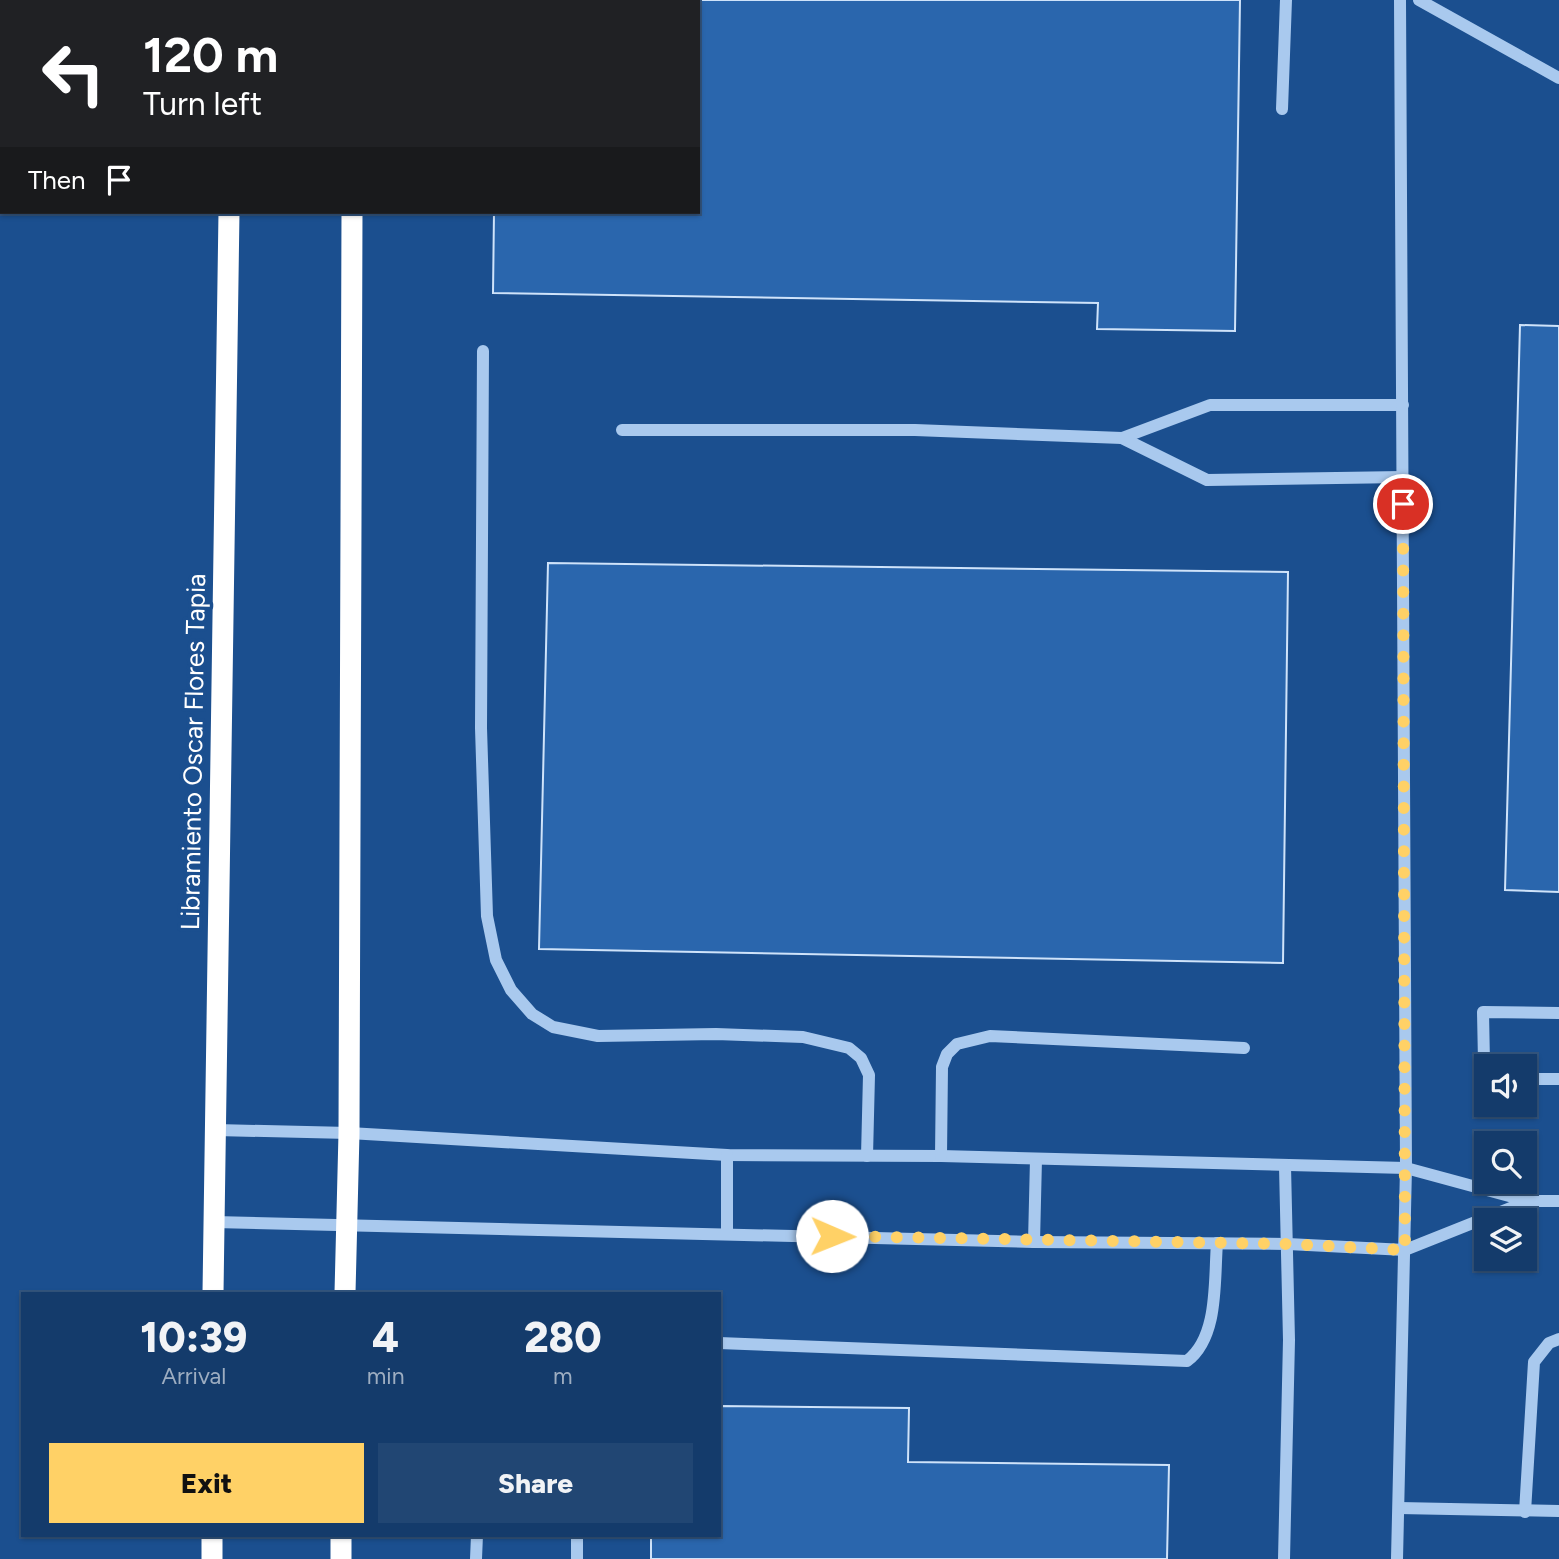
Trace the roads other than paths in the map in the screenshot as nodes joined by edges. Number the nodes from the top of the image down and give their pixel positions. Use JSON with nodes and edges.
{"nodes":[{"id":1,"x":1286,"y":0,"type":"edge"},
{"id":2,"x":1400,"y":0,"type":"edge"},
{"id":3,"x":1419,"y":0,"type":"edge"},
{"id":4,"x":1559,"y":78,"type":"edge"},
{"id":5,"x":1282,"y":109,"type":"dead end"},
{"id":6,"x":229,"y":214,"type":"edge"},
{"id":7,"x":352,"y":214,"type":"edge"},
{"id":8,"x":482,"y":351,"type":"dead end"},
{"id":9,"x":1403,"y":405,"type":"junction"},
{"id":10,"x":622,"y":430,"type":"dead end"},
{"id":11,"x":1122,"y":438,"type":"junction"},
{"id":12,"x":1403,"y":477,"type":"junction"},
{"id":13,"x":1559,"y":1013,"type":"edge"},
{"id":14,"x":1244,"y":1048,"type":"dead end"},
{"id":15,"x":1484,"y":1054,"type":"edge"},
{"id":16,"x":1537,"y":1079,"type":"edge"},
{"id":17,"x":1559,"y":1079,"type":"edge"},
{"id":18,"x":216,"y":1130,"type":"junction"},
{"id":19,"x":349,"y":1133,"type":"junction"},
{"id":20,"x":727,"y":1155,"type":"junction"},
{"id":21,"x":867,"y":1156,"type":"junction"},
{"id":22,"x":941,"y":1156,"type":"junction"},
{"id":23,"x":1036,"y":1159,"type":"junction"},
{"id":24,"x":1285,"y":1166,"type":"junction"},
{"id":25,"x":1406,"y":1168,"type":"junction"},
{"id":26,"x":1528,"y":1201,"type":"junction"},
{"id":27,"x":1559,"y":1201,"type":"edge"},
{"id":28,"x":214,"y":1222,"type":"junction"},
{"id":29,"x":346,"y":1225,"type":"junction"},
{"id":30,"x":727,"y":1234,"type":"junction"},
{"id":31,"x":1034,"y":1242,"type":"junction"},
{"id":32,"x":1217,"y":1243,"type":"junction"},
{"id":33,"x":1288,"y":1244,"type":"junction"},
{"id":34,"x":1405,"y":1250,"type":"junction"},
{"id":35,"x":214,"y":1292,"type":"edge"},
{"id":36,"x":345,"y":1292,"type":"edge"},
{"id":37,"x":1559,"y":1339,"type":"edge"},
{"id":38,"x":721,"y":1343,"type":"edge"},
{"id":39,"x":1399,"y":1508,"type":"junction"},
{"id":40,"x":1559,"y":1511,"type":"edge"},
{"id":41,"x":1525,"y":1513,"type":"junction"},
{"id":42,"x":212,"y":1537,"type":"edge"},
{"id":43,"x":341,"y":1537,"type":"edge"},
{"id":44,"x":477,"y":1537,"type":"edge"},
{"id":45,"x":577,"y":1537,"type":"edge"},
{"id":46,"x":212,"y":1559,"type":"edge"},
{"id":47,"x":341,"y":1559,"type":"edge"},
{"id":48,"x":476,"y":1559,"type":"edge"},
{"id":49,"x":577,"y":1559,"type":"edge"},
{"id":50,"x":1284,"y":1559,"type":"edge"},
{"id":51,"x":1397,"y":1559,"type":"edge"}],
"edges":[{"from":1,"to":5,"type":"lane"},
{"from":2,"to":9,"type":"lane"},
{"from":3,"to":4,"type":"lane"},
{"from":6,"to":18,"type":"highway","name":"Libramiento Oscar Flores Tapia"},
{"from":7,"to":19,"type":"highway"},
{"from":8,"to":21,"type":"lane"},
{"from":9,"to":11,"type":"lane"},
{"from":9,"to":12,"type":"lane"},
{"from":10,"to":11,"type":"lane"},
{"from":11,"to":12,"type":"lane"},
{"from":12,"to":25,"type":"lane"},
{"from":13,"to":15,"type":"lane"},
{"from":14,"to":22,"type":"lane"},
{"from":16,"to":17,"type":"lane"},
{"from":18,"to":19,"type":"lane"},
{"from":18,"to":28,"type":"highway","name":"Libramiento Oscar Flores Tapia"},
{"from":19,"to":20,"type":"lane"},
{"from":19,"to":29,"type":"highway"},
{"from":20,"to":21,"type":"lane"},
{"from":20,"to":30,"type":"lane"},
{"from":21,"to":22,"type":"lane"},
{"from":22,"to":23,"type":"lane"},
{"from":23,"to":24,"type":"lane"},
{"from":23,"to":31,"type":"lane"},
{"from":24,"to":25,"type":"lane"},
{"from":24,"to":33,"type":"lane"},
{"from":25,"to":26,"type":"lane"},
{"from":25,"to":34,"type":"lane"},
{"from":26,"to":27,"type":"lane"},
{"from":26,"to":34,"type":"lane"},
{"from":28,"to":29,"type":"lane"},
{"from":28,"to":35,"type":"highway","name":"Libramiento Oscar Flores Tapia"},
{"from":29,"to":30,"type":"lane"},
{"from":29,"to":36,"type":"highway"},
{"from":30,"to":31,"type":"lane"},
{"from":31,"to":32,"type":"lane"},
{"from":32,"to":33,"type":"lane"},
{"from":32,"to":38,"type":"lane"},
{"from":33,"to":34,"type":"lane"},
{"from":33,"to":50,"type":"lane"},
{"from":34,"to":39,"type":"lane"},
{"from":37,"to":41,"type":"lane"},
{"from":39,"to":41,"type":"lane"},
{"from":39,"to":51,"type":"lane"},
{"from":40,"to":41,"type":"lane"},
{"from":42,"to":46,"type":"highway"},
{"from":43,"to":47,"type":"highway"},
{"from":44,"to":48,"type":"lane"},
{"from":45,"to":49,"type":"lane"}]}
